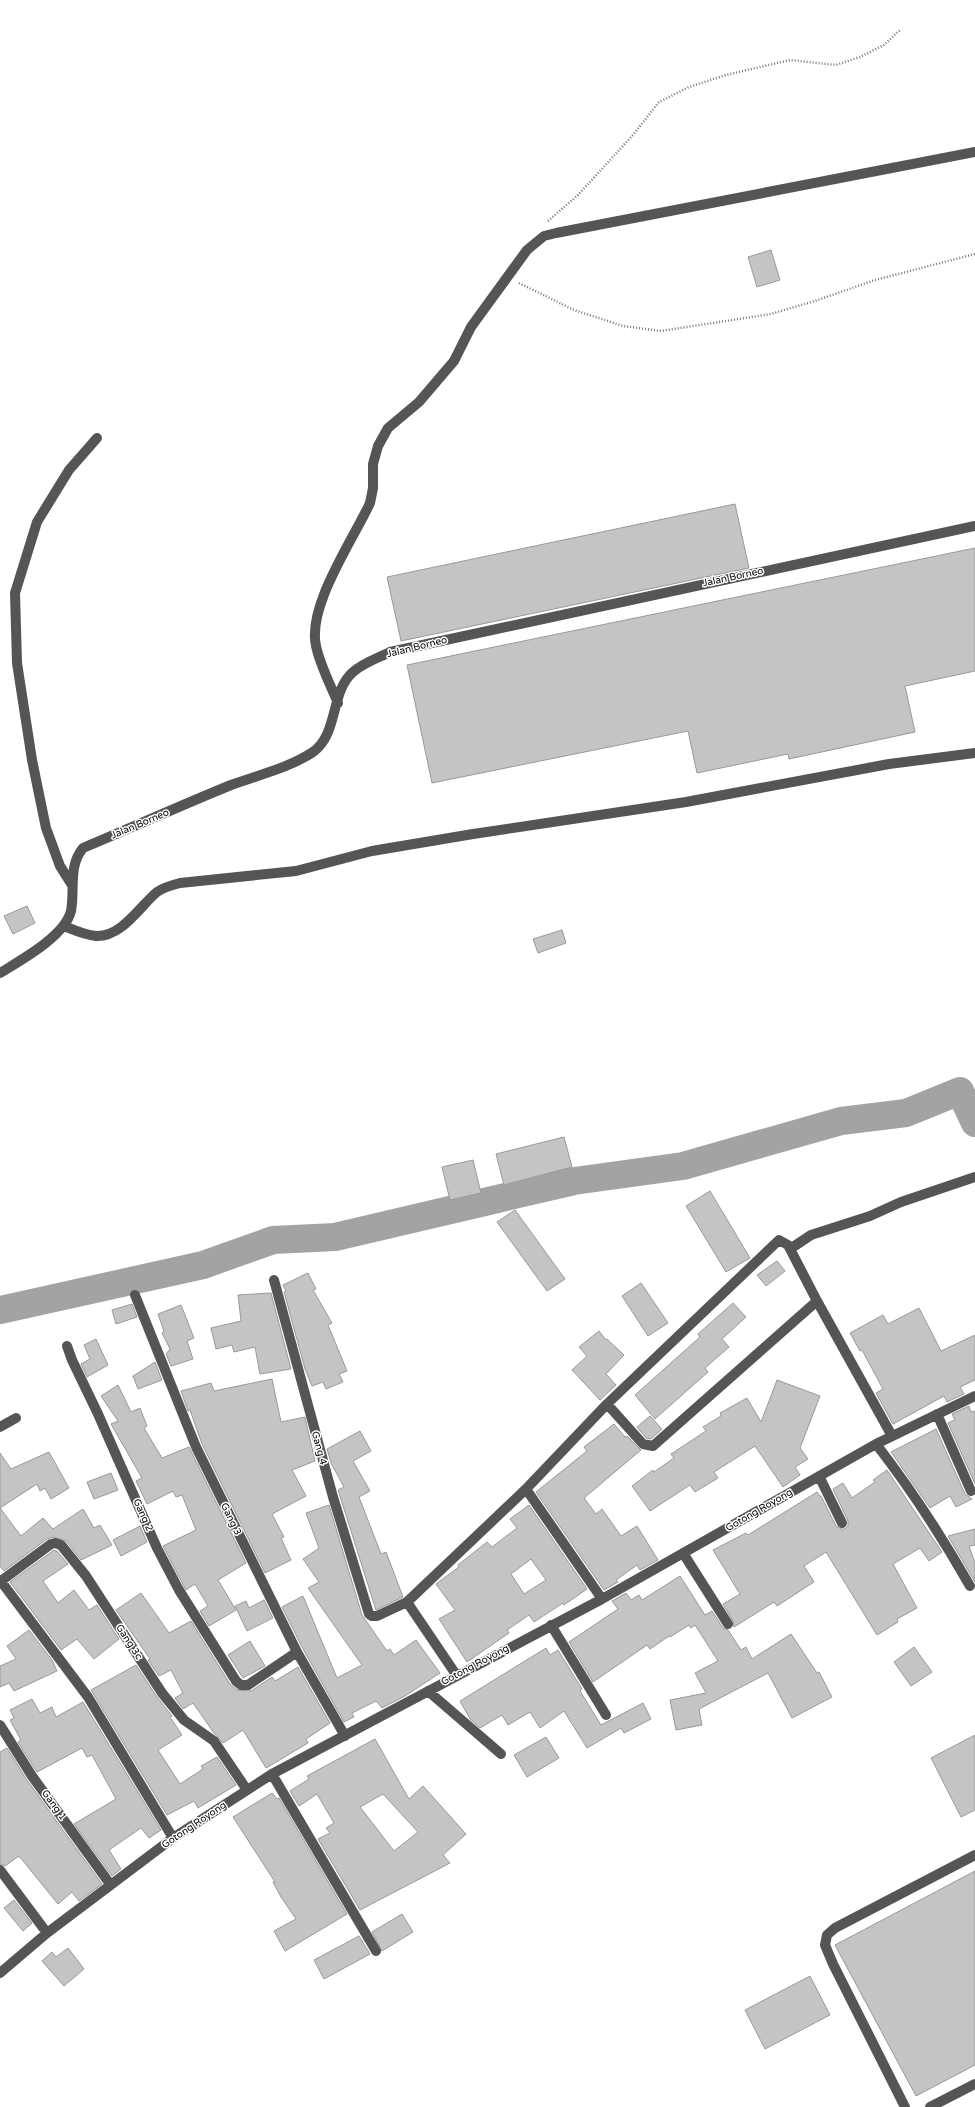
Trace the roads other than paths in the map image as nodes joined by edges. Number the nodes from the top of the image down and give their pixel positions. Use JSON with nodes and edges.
{"nodes":[{"id":1,"x":975,"y":152,"type":"edge"},
{"id":2,"x":97,"y":438,"type":"dead end"},
{"id":3,"x":975,"y":526,"type":"edge"},
{"id":4,"x":338,"y":703,"type":"junction"},
{"id":5,"x":975,"y":753,"type":"edge"},
{"id":6,"x":72,"y":885,"type":"junction"},
{"id":7,"x":64,"y":926,"type":"junction"},
{"id":8,"x":0,"y":973,"type":"edge"},
{"id":9,"x":975,"y":1177,"type":"edge"},
{"id":10,"x":790,"y":1249,"type":"junction"},
{"id":11,"x":274,"y":1280,"type":"dead end"},
{"id":12,"x":135,"y":1295,"type":"dead end"},
{"id":13,"x":817,"y":1301,"type":"junction"},
{"id":14,"x":67,"y":1346,"type":"dead end"},
{"id":15,"x":975,"y":1396,"type":"edge"},
{"id":16,"x":607,"y":1404,"type":"junction"},
{"id":17,"x":937,"y":1414,"type":"junction"},
{"id":18,"x":16,"y":1418,"type":"dead end"},
{"id":19,"x":0,"y":1427,"type":"edge"},
{"id":20,"x":892,"y":1436,"type":"junction"},
{"id":21,"x":876,"y":1444,"type":"junction"},
{"id":22,"x":819,"y":1476,"type":"junction"},
{"id":23,"x":526,"y":1490,"type":"junction"},
{"id":24,"x":971,"y":1491,"type":"dead end"},
{"id":25,"x":842,"y":1523,"type":"dead end"},
{"id":26,"x":683,"y":1553,"type":"junction"},
{"id":27,"x":0,"y":1581,"type":"edge"},
{"id":28,"x":970,"y":1586,"type":"dead end"},
{"id":29,"x":602,"y":1599,"type":"junction"},
{"id":30,"x":407,"y":1602,"type":"junction"},
{"id":31,"x":728,"y":1624,"type":"dead end"},
{"id":32,"x":551,"y":1625,"type":"junction"},
{"id":33,"x":297,"y":1652,"type":"junction"},
{"id":34,"x":457,"y":1676,"type":"junction"},
{"id":35,"x":428,"y":1691,"type":"junction"},
{"id":36,"x":606,"y":1715,"type":"dead end"},
{"id":37,"x":0,"y":1725,"type":"edge"},
{"id":38,"x":345,"y":1736,"type":"junction"},
{"id":39,"x":500,"y":1754,"type":"dead end"},
{"id":40,"x":272,"y":1774,"type":"junction"},
{"id":41,"x":247,"y":1790,"type":"junction"},
{"id":42,"x":173,"y":1838,"type":"junction"},
{"id":43,"x":975,"y":1855,"type":"edge"},
{"id":44,"x":0,"y":1870,"type":"edge"},
{"id":45,"x":110,"y":1884,"type":"junction"},
{"id":46,"x":47,"y":1933,"type":"junction"},
{"id":47,"x":376,"y":1951,"type":"dead end"},
{"id":48,"x":0,"y":1973,"type":"edge"},
{"id":49,"x":975,"y":2084,"type":"edge"},
{"id":50,"x":905,"y":2107,"type":"edge"},
{"id":51,"x":930,"y":2107,"type":"edge"}],
"edges":[{"from":1,"to":4,"type":"street"},
{"from":2,"to":6,"type":"street"},
{"from":3,"to":4,"type":"street","name":"Jalan Borneo"},
{"from":4,"to":6,"type":"street","name":"Jalan Borneo"},
{"from":5,"to":7,"type":"street"},
{"from":6,"to":7,"type":"street","name":"Jalan Borneo"},
{"from":7,"to":8,"type":"street","name":"Jalan Borneo"},
{"from":9,"to":10,"type":"street"},
{"from":10,"to":13,"type":"street"},
{"from":10,"to":16,"type":"street"},
{"from":11,"to":30,"type":"street","name":"Gang 4"},
{"from":12,"to":33,"type":"street","name":"Gang 3"},
{"from":13,"to":16,"type":"street"},
{"from":13,"to":20,"type":"street"},
{"from":14,"to":33,"type":"street","name":"Gang 2"},
{"from":15,"to":17,"type":"street","name":"Gotong Royong"},
{"from":16,"to":23,"type":"street"},
{"from":17,"to":20,"type":"street","name":"Gotong Royong"},
{"from":17,"to":24,"type":"street"},
{"from":18,"to":19,"type":"street"},
{"from":20,"to":21,"type":"street","name":"Gotong Royong"},
{"from":21,"to":22,"type":"street","name":"Gotong Royong"},
{"from":21,"to":28,"type":"street"},
{"from":22,"to":25,"type":"street"},
{"from":22,"to":26,"type":"street","name":"Gotong Royong"},
{"from":23,"to":29,"type":"street"},
{"from":23,"to":30,"type":"street"},
{"from":26,"to":29,"type":"street","name":"Gotong Royong"},
{"from":26,"to":31,"type":"street"},
{"from":27,"to":41,"type":"street","name":"Gang 3c"},
{"from":27,"to":42,"type":"street"},
{"from":29,"to":32,"type":"street","name":"Gotong Royong"},
{"from":30,"to":34,"type":"street"},
{"from":32,"to":34,"type":"street","name":"Gotong Royong"},
{"from":32,"to":36,"type":"street"},
{"from":33,"to":38,"type":"street","name":"Gang 3"},
{"from":34,"to":35,"type":"street","name":"Gotong Royong"},
{"from":35,"to":38,"type":"street","name":"Gotong Royong"},
{"from":35,"to":39,"type":"street"},
{"from":37,"to":45,"type":"street","name":"Gang 1"},
{"from":38,"to":40,"type":"street","name":"Gotong Royong"},
{"from":40,"to":41,"type":"street","name":"Gotong Royong"},
{"from":40,"to":47,"type":"street"},
{"from":41,"to":42,"type":"street","name":"Gotong Royong"},
{"from":42,"to":45,"type":"street","name":"Gotong Royong"},
{"from":43,"to":50,"type":"street"},
{"from":44,"to":46,"type":"street"},
{"from":45,"to":46,"type":"street","name":"Gotong Royong"},
{"from":46,"to":48,"type":"street","name":"Gotong Royong"},
{"from":49,"to":51,"type":"street"}]}
